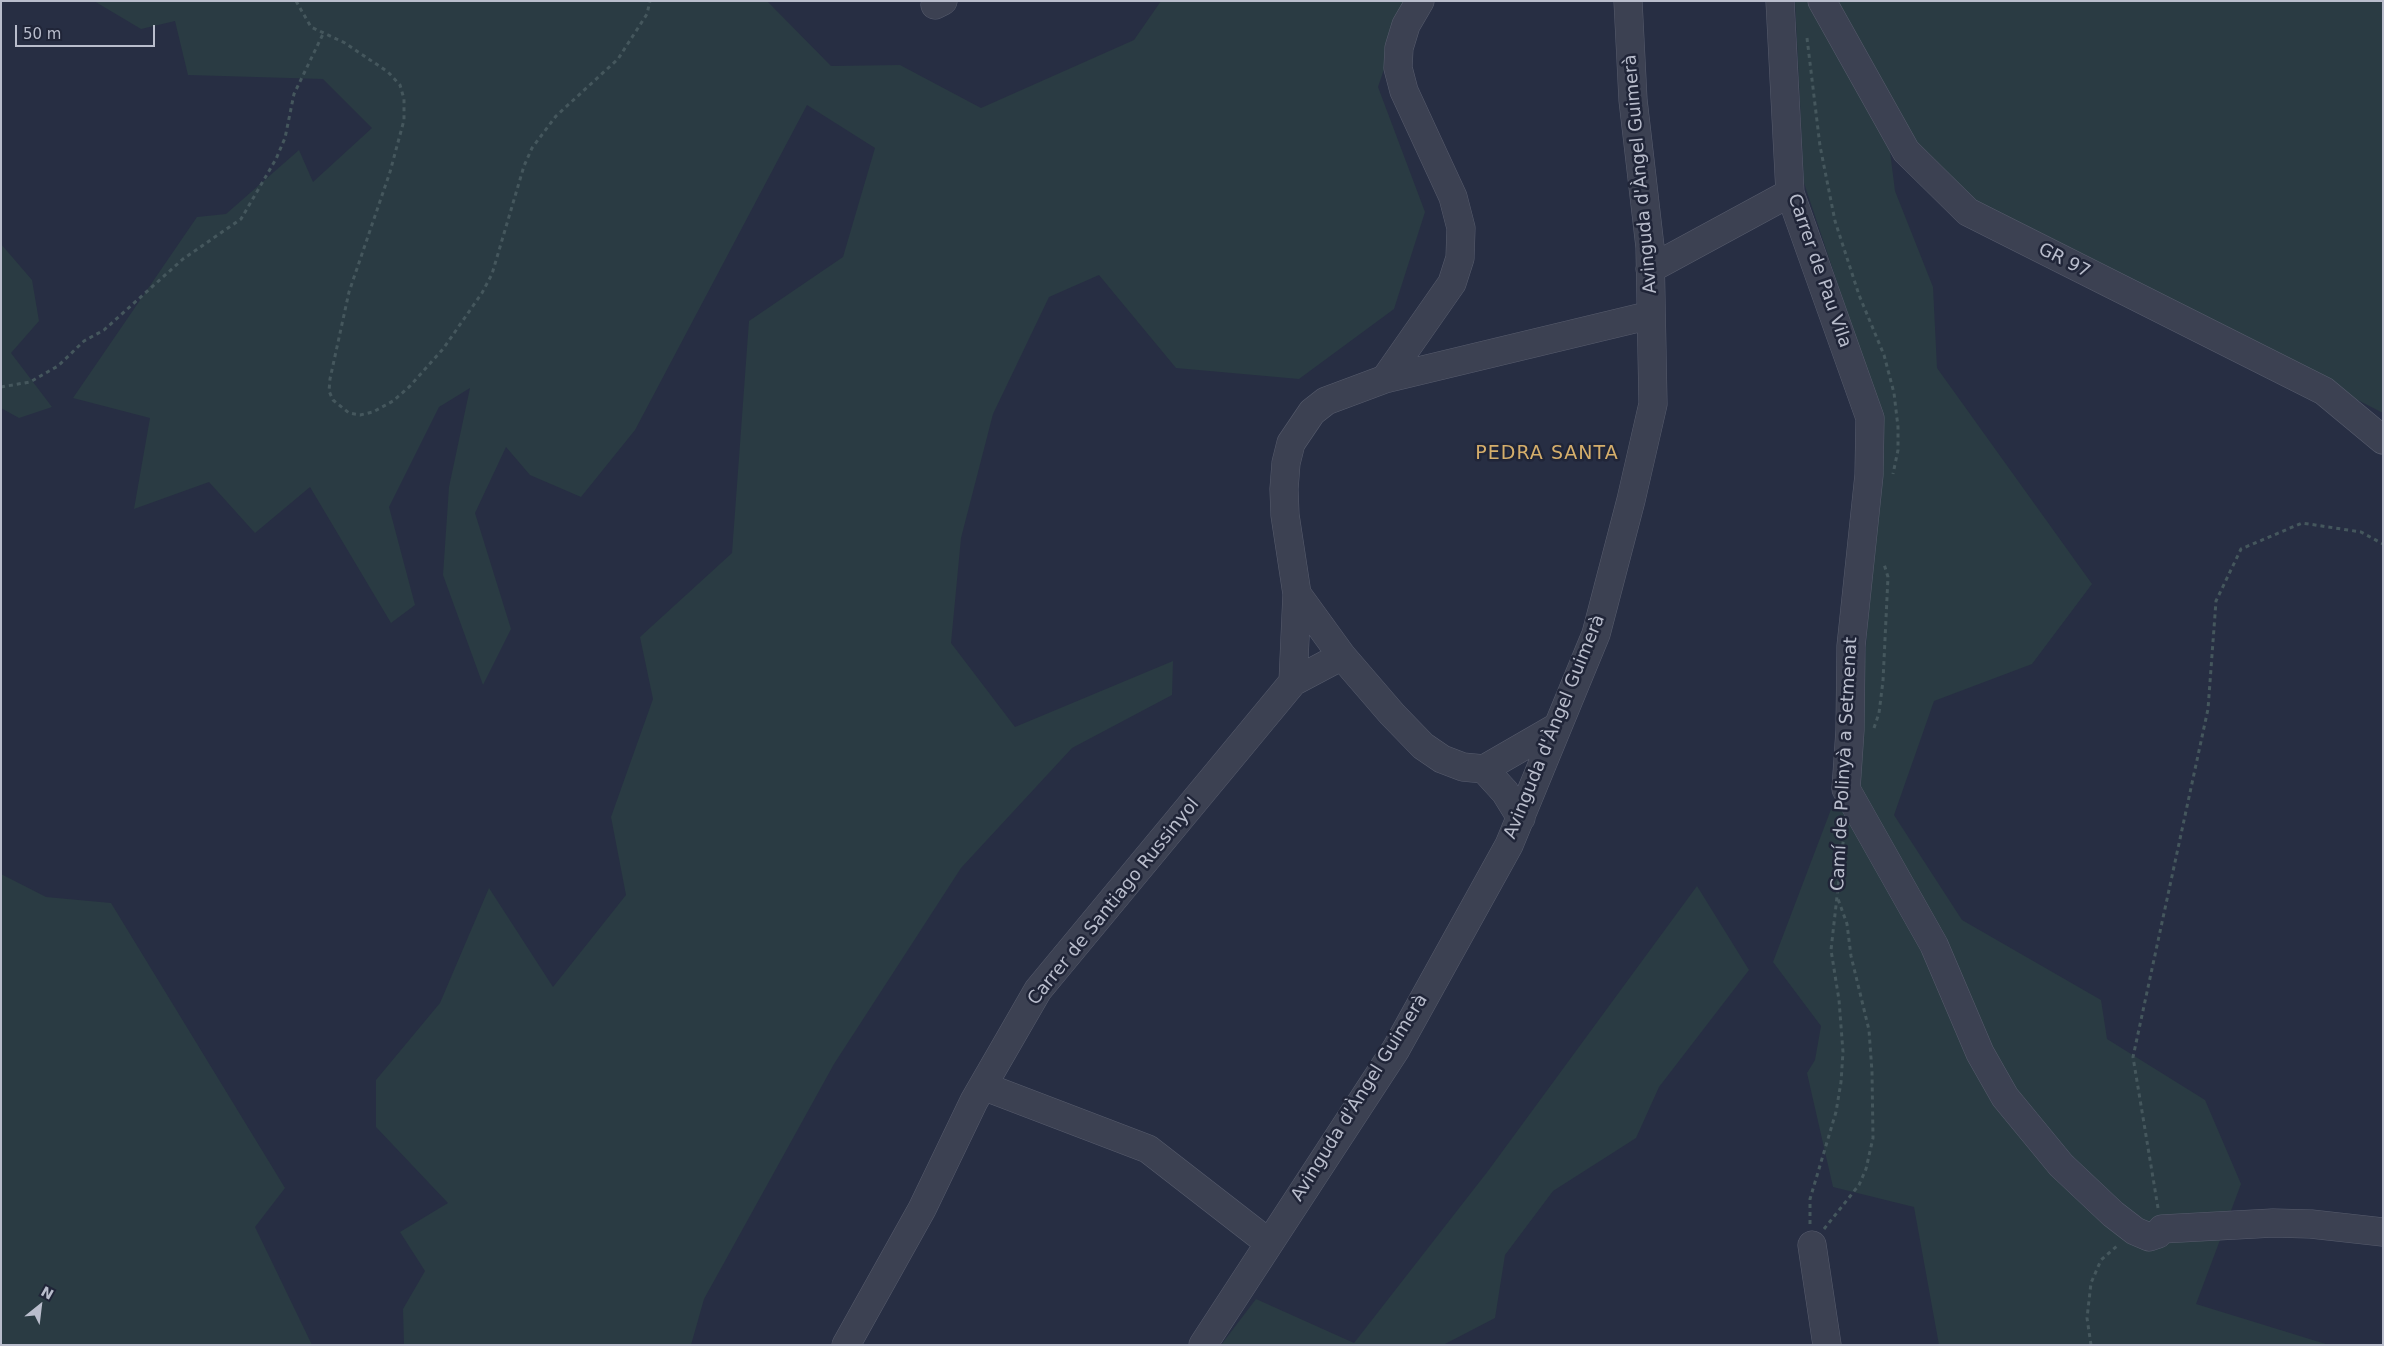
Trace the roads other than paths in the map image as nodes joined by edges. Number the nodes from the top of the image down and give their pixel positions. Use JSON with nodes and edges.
{"nodes":[{"id":1,"x":1420,"y":1,"type":"edge"},
{"id":2,"x":1628,"y":1,"type":"edge"},
{"id":3,"x":1780,"y":1,"type":"edge"},
{"id":4,"x":1822,"y":1,"type":"edge"},
{"id":5,"x":1790,"y":192,"type":"junction"},
{"id":6,"x":1650,"y":269,"type":"junction"},
{"id":7,"x":1651,"y":315,"type":"junction"},
{"id":8,"x":1385,"y":379,"type":"junction"},
{"id":9,"x":1870,"y":418,"type":"joint"},
{"id":10,"x":2383,"y":440,"type":"edge"},
{"id":11,"x":1297,"y":594,"type":"junction"},
{"id":12,"x":1342,"y":656,"type":"junction"},
{"id":13,"x":1293,"y":682,"type":"junction"},
{"id":14,"x":1556,"y":728,"type":"junction"},
{"id":15,"x":1484,"y":769,"type":"junction"},
{"id":16,"x":1521,"y":818,"type":"junction"},
{"id":17,"x":983,"y":1086,"type":"junction"},
{"id":18,"x":2383,"y":1232,"type":"edge"},
{"id":19,"x":1269,"y":1243,"type":"junction"},
{"id":20,"x":1812,"y":1245,"type":"road end"},
{"id":21,"x":856,"y":1341,"type":"edge"},
{"id":22,"x":1203,"y":1345,"type":"edge"},
{"id":23,"x":1827,"y":1345,"type":"edge"}],
"edges":[{"from":1,"to":8,"type":"street"},
{"from":2,"to":6,"type":"street","name":"Avinguda d'Àngel Guimerà"},
{"from":3,"to":5,"type":"street","name":"Carrer de Pau Vila"},
{"from":4,"to":10,"type":"street","name":"GR 97"},
{"from":5,"to":6,"type":"street"},
{"from":5,"to":9,"type":"street","name":"Carrer de Pau Vila"},
{"from":6,"to":7,"type":"street","name":"Avinguda d'Àngel Guimerà"},
{"from":7,"to":8,"type":"street"},
{"from":7,"to":14,"type":"street","name":"Avinguda d'Àngel Guimerà"},
{"from":8,"to":11,"type":"street"},
{"from":9,"to":18,"type":"street","name":"Camí de Polinyà a Setmenat"},
{"from":11,"to":12,"type":"street"},
{"from":11,"to":13,"type":"street"},
{"from":12,"to":13,"type":"street","name":"Carrer de Santiago Russinyol"},
{"from":12,"to":15,"type":"street"},
{"from":13,"to":17,"type":"street","name":"Carrer de Santiago Russinyol"},
{"from":14,"to":15,"type":"street"},
{"from":14,"to":16,"type":"street","name":"Avinguda d'Àngel Guimerà"},
{"from":15,"to":16,"type":"street"},
{"from":16,"to":19,"type":"street","name":"Avinguda d'Àngel Guimerà"},
{"from":17,"to":19,"type":"street"},
{"from":17,"to":21,"type":"street","name":"Carrer de Santiago Russinyol"},
{"from":19,"to":22,"type":"street","name":"Avinguda d'Àngel Guimerà"},
{"from":20,"to":23,"type":"street"}]}
